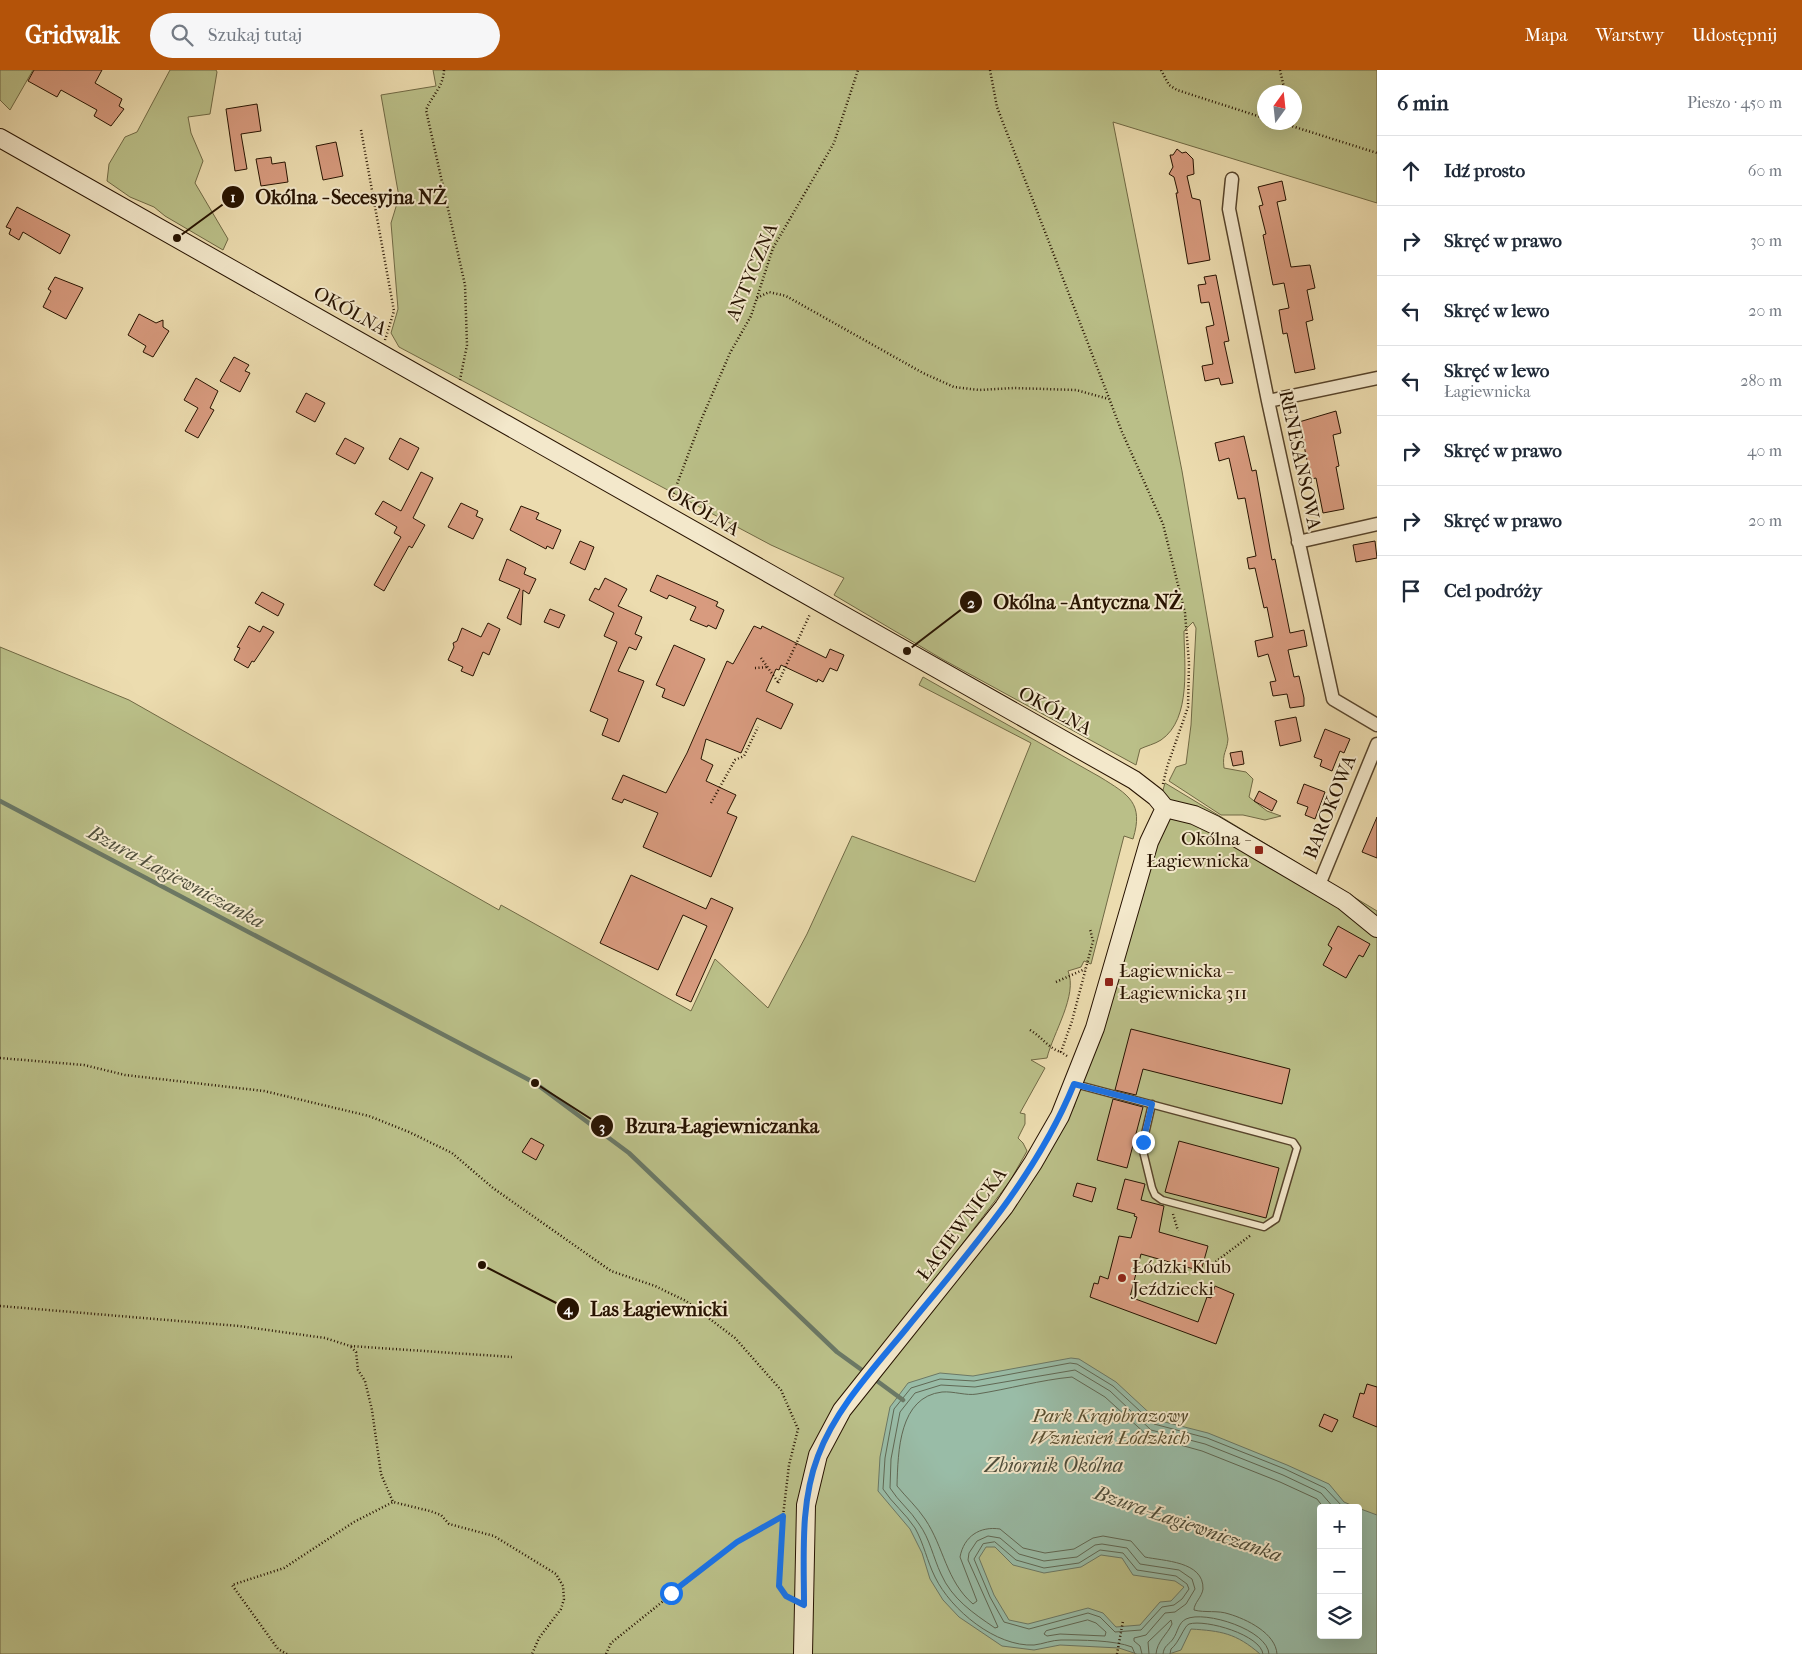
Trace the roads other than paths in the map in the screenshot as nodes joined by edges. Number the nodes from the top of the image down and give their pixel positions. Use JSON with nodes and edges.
{"nodes":[{"id":1,"x":0,"y":138,"type":"edge"},
{"id":2,"x":1232,"y":179,"type":"dead end"},
{"id":3,"x":1377,"y":378,"type":"edge"},
{"id":4,"x":1268,"y":401,"type":"junction"},
{"id":5,"x":1377,"y":524,"type":"edge"},
{"id":6,"x":1298,"y":542,"type":"junction"},
{"id":7,"x":1377,"y":725,"type":"edge"},
{"id":8,"x":1377,"y":744,"type":"edge"},
{"id":9,"x":1165,"y":808,"type":"junction"},
{"id":10,"x":1319,"y":885,"type":"junction"},
{"id":11,"x":1377,"y":928,"type":"edge"},
{"id":12,"x":1074,"y":1084,"type":"junction"},
{"id":13,"x":1152,"y":1104,"type":"junction"},
{"id":14,"x":803,"y":1654,"type":"edge"}],
"edges":[{"from":1,"to":9,"type":"street","name":"OKÓLNA"},
{"from":2,"to":4,"type":"street","name":"RENESANSOWA"},
{"from":3,"to":4,"type":"street"},
{"from":4,"to":6,"type":"street","name":"RENESANSOWA"},
{"from":5,"to":6,"type":"street"},
{"from":6,"to":7,"type":"street","name":"RENESANSOWA"},
{"from":8,"to":10,"type":"street","name":"BAROKOWA"},
{"from":9,"to":10,"type":"street"},
{"from":9,"to":12,"type":"street","name":"ŁAGIEWNICKA"},
{"from":10,"to":11,"type":"street"},
{"from":12,"to":13,"type":"lane"},
{"from":12,"to":14,"type":"street","name":"ŁAGIEWNICKA"},
{"from":13,"to":13,"type":"lane"}]}
